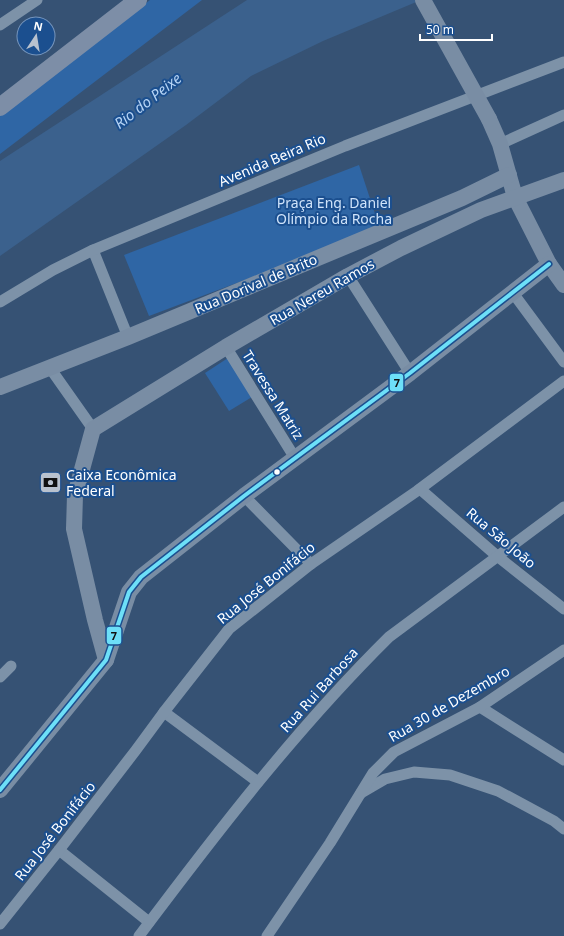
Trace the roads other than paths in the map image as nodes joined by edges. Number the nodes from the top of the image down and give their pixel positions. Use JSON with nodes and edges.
{"nodes":[{"id":1,"x":37,"y":0,"type":"edge"},
{"id":2,"x":138,"y":0,"type":"edge"},
{"id":3,"x":423,"y":0,"type":"edge"},
{"id":4,"x":0,"y":25,"type":"edge"},
{"id":5,"x":564,"y":62,"type":"edge"},
{"id":6,"x":0,"y":107,"type":"edge"},
{"id":7,"x":564,"y":115,"type":"edge"},
{"id":8,"x":500,"y":144,"type":"junction"},
{"id":9,"x":509,"y":175,"type":"junction"},
{"id":10,"x":564,"y":180,"type":"edge"},
{"id":11,"x":515,"y":196,"type":"junction"},
{"id":12,"x":93,"y":250,"type":"junction"},
{"id":13,"x":549,"y":264,"type":"junction"},
{"id":14,"x":348,"y":276,"type":"junction"},
{"id":15,"x":564,"y":284,"type":"edge"},
{"id":16,"x":513,"y":293,"type":"junction"},
{"id":17,"x":0,"y":302,"type":"edge"},
{"id":18,"x":128,"y":337,"type":"junction"},
{"id":19,"x":226,"y":347,"type":"junction"},
{"id":20,"x":564,"y":362,"type":"edge"},
{"id":21,"x":50,"y":368,"type":"junction"},
{"id":22,"x":410,"y":373,"type":"junction"},
{"id":23,"x":564,"y":382,"type":"edge"},
{"id":24,"x":0,"y":387,"type":"edge"},
{"id":25,"x":93,"y":429,"type":"junction"},
{"id":26,"x":295,"y":458,"type":"junction"},
{"id":27,"x":420,"y":489,"type":"junction"},
{"id":28,"x":244,"y":496,"type":"junction"},
{"id":29,"x":564,"y":507,"type":"edge"},
{"id":30,"x":497,"y":556,"type":"junction"},
{"id":31,"x":311,"y":564,"type":"junction"},
{"id":32,"x":564,"y":609,"type":"edge"},
{"id":33,"x":122,"y":615,"type":"junction"},
{"id":34,"x":95,"y":620,"type":"junction"},
{"id":35,"x":564,"y":650,"type":"edge"},
{"id":36,"x":106,"y":660,"type":"junction"},
{"id":37,"x":11,"y":666,"type":"dead end"},
{"id":38,"x":0,"y":677,"type":"edge"},
{"id":39,"x":480,"y":707,"type":"junction"},
{"id":40,"x":164,"y":712,"type":"junction"},
{"id":41,"x":564,"y":760,"type":"edge"},
{"id":42,"x":258,"y":782,"type":"junction"},
{"id":43,"x":0,"y":790,"type":"edge"},
{"id":44,"x":360,"y":793,"type":"junction"},
{"id":45,"x":564,"y":829,"type":"edge"},
{"id":46,"x":59,"y":850,"type":"junction"},
{"id":47,"x":149,"y":922,"type":"junction"},
{"id":48,"x":0,"y":924,"type":"edge"},
{"id":49,"x":139,"y":936,"type":"edge"},
{"id":50,"x":267,"y":936,"type":"edge"}],
"edges":[{"from":1,"to":4,"type":"street"},
{"from":2,"to":6,"type":"main road"},
{"from":3,"to":8,"type":"street","bridge":true},
{"from":5,"to":12,"type":"street","name":"Avenida Beira Rio"},
{"from":7,"to":8,"type":"street"},
{"from":8,"to":9,"type":"street"},
{"from":9,"to":11,"type":"street"},
{"from":9,"to":18,"type":"street","name":"Rua Dorival de Brito"},
{"from":10,"to":11,"type":"street","name":"Rua Nereu Ramos"},
{"from":11,"to":13,"type":"street"},
{"from":11,"to":14,"type":"street","name":"Rua Nereu Ramos"},
{"from":12,"to":17,"type":"street","name":"Avenida Beira Rio"},
{"from":12,"to":18,"type":"street"},
{"from":13,"to":15,"type":"street"},
{"from":13,"to":16,"type":"street"},
{"from":14,"to":19,"type":"street","name":"Rua Nereu Ramos"},
{"from":14,"to":22,"type":"street"},
{"from":16,"to":20,"type":"street"},
{"from":16,"to":22,"type":"street"},
{"from":18,"to":21,"type":"street","name":"Rua Dorival de Brito"},
{"from":19,"to":25,"type":"street","name":"Rua Nereu Ramos"},
{"from":19,"to":26,"type":"street","name":"Travessa Matriz"},
{"from":21,"to":24,"type":"street","name":"Rua Dorival de Brito"},
{"from":21,"to":25,"type":"street"},
{"from":22,"to":26,"type":"street"},
{"from":23,"to":27,"type":"street","name":"Rua José Bonifácio"},
{"from":25,"to":34,"type":"street"},
{"from":26,"to":28,"type":"street"},
{"from":27,"to":30,"type":"street","name":"Rua São João"},
{"from":27,"to":31,"type":"street","name":"Rua José Bonifácio"},
{"from":28,"to":31,"type":"street"},
{"from":28,"to":33,"type":"street"},
{"from":29,"to":30,"type":"street","name":"Rua Rui Barbosa"},
{"from":30,"to":32,"type":"street","name":"Rua São João"},
{"from":30,"to":42,"type":"street","name":"Rua Rui Barbosa"},
{"from":31,"to":40,"type":"street","name":"Rua José Bonifácio"},
{"from":33,"to":34,"type":"street"},
{"from":33,"to":36,"type":"street"},
{"from":34,"to":36,"type":"street"},
{"from":35,"to":39,"type":"street","name":"Rua 30 de Dezembro"},
{"from":36,"to":43,"type":"street"},
{"from":37,"to":38,"type":"street"},
{"from":39,"to":41,"type":"street"},
{"from":39,"to":44,"type":"street","name":"Rua 30 de Dezembro"},
{"from":40,"to":42,"type":"street"},
{"from":40,"to":46,"type":"street","name":"Rua José Bonifácio"},
{"from":42,"to":47,"type":"street","name":"Rua Rui Barbosa"},
{"from":44,"to":45,"type":"street"},
{"from":44,"to":50,"type":"street","name":"Rua 30 de Dezembro"},
{"from":46,"to":47,"type":"street"},
{"from":46,"to":48,"type":"street","name":"Rua José Bonifácio"},
{"from":47,"to":49,"type":"street","name":"Rua Rui Barbosa"}]}
